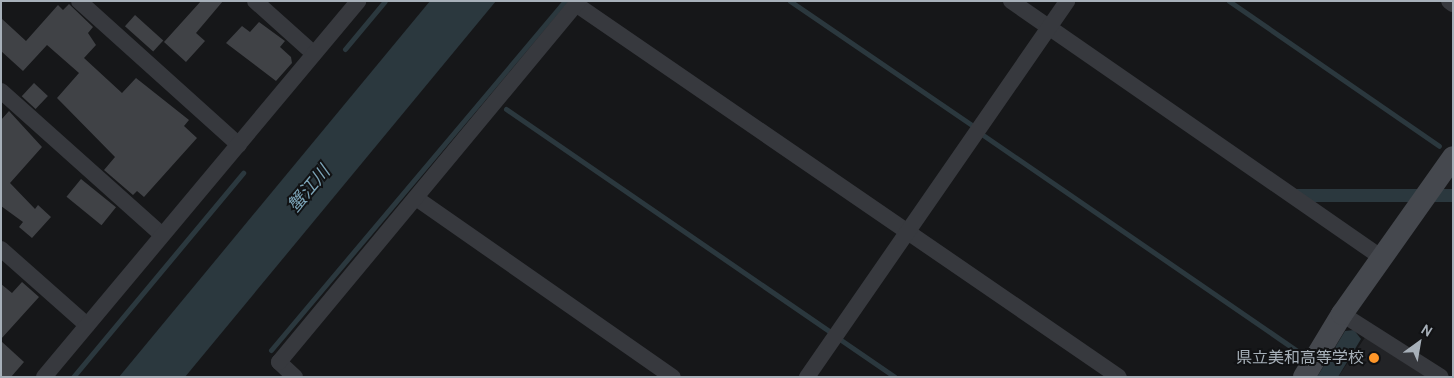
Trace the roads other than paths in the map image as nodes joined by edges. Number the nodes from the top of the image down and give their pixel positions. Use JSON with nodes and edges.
{"nodes":[{"id":1,"x":79,"y":1,"type":"edge"},
{"id":2,"x":255,"y":1,"type":"edge"},
{"id":3,"x":358,"y":1,"type":"edge"},
{"id":4,"x":1011,"y":1,"type":"edge"},
{"id":5,"x":1067,"y":1,"type":"edge"},
{"id":6,"x":1449,"y":1,"type":"edge"},
{"id":7,"x":578,"y":3,"type":"edge"},
{"id":8,"x":1453,"y":4,"type":"edge"},
{"id":9,"x":1049,"y":28,"type":"junction"},
{"id":10,"x":314,"y":54,"type":"junction"},
{"id":11,"x":1,"y":91,"type":"edge"},
{"id":12,"x":239,"y":144,"type":"junction"},
{"id":13,"x":1453,"y":157,"type":"edge"},
{"id":14,"x":416,"y":198,"type":"junction"},
{"id":15,"x":907,"y":232,"type":"junction"},
{"id":16,"x":161,"y":234,"type":"junction"},
{"id":17,"x":1,"y":249,"type":"edge"},
{"id":18,"x":1382,"y":258,"type":"junction"},
{"id":19,"x":1342,"y":314,"type":"junction"},
{"id":20,"x":86,"y":326,"type":"junction"},
{"id":21,"x":44,"y":377,"type":"edge"},
{"id":22,"x":295,"y":377,"type":"edge"},
{"id":23,"x":673,"y":377,"type":"edge"},
{"id":24,"x":807,"y":377,"type":"edge"},
{"id":25,"x":1119,"y":377,"type":"edge"},
{"id":26,"x":1304,"y":377,"type":"edge"},
{"id":27,"x":1441,"y":377,"type":"edge"}],
"edges":[{"from":1,"to":12,"type":"street"},
{"from":2,"to":10,"type":"street"},
{"from":3,"to":10,"type":"street"},
{"from":4,"to":9,"type":"street"},
{"from":5,"to":9,"type":"street"},
{"from":6,"to":8,"type":"street"},
{"from":7,"to":14,"type":"street"},
{"from":7,"to":15,"type":"street"},
{"from":9,"to":15,"type":"street"},
{"from":9,"to":18,"type":"street"},
{"from":10,"to":12,"type":"street"},
{"from":11,"to":16,"type":"street"},
{"from":12,"to":16,"type":"street"},
{"from":13,"to":18,"type":"street"},
{"from":14,"to":22,"type":"street"},
{"from":14,"to":23,"type":"street"},
{"from":15,"to":24,"type":"street"},
{"from":15,"to":25,"type":"street"},
{"from":16,"to":20,"type":"street"},
{"from":17,"to":20,"type":"street"},
{"from":18,"to":19,"type":"street"},
{"from":19,"to":26,"type":"street"},
{"from":19,"to":27,"type":"street"},
{"from":20,"to":21,"type":"street"}]}
